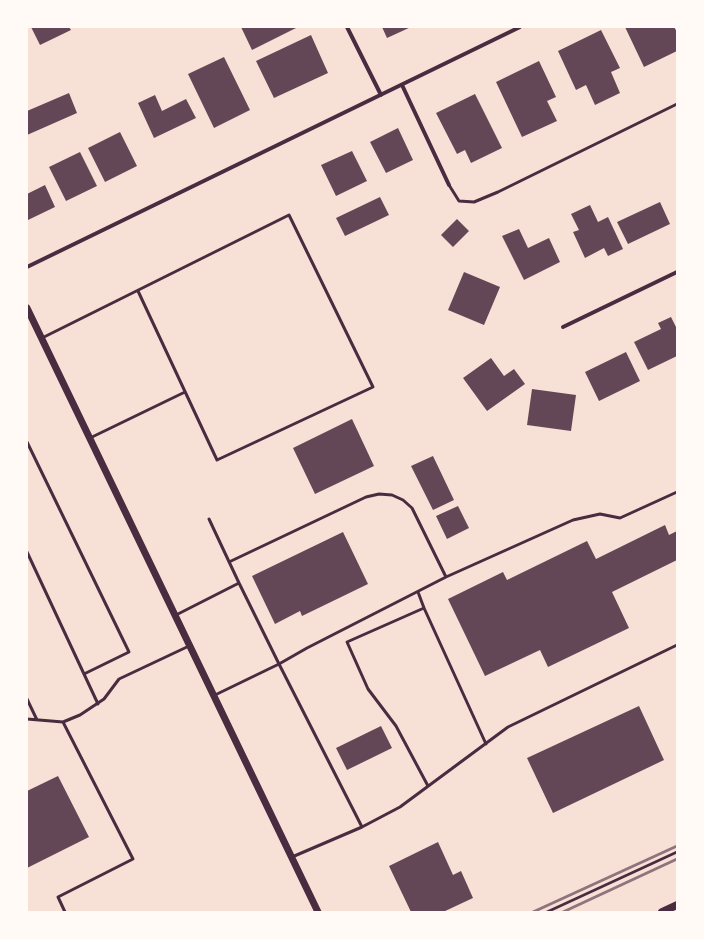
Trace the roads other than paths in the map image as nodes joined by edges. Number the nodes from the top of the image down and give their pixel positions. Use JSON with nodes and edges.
{"nodes":[{"id":1,"x":347,"y":27,"type":"edge"},
{"id":2,"x":520,"y":27,"type":"edge"},
{"id":3,"x":402,"y":85,"type":"junction"},
{"id":4,"x":381,"y":95,"type":"junction"},
{"id":5,"x":677,"y":104,"type":"edge"},
{"id":6,"x":449,"y":185,"type":"joint"},
{"id":7,"x":27,"y":267,"type":"edge"},
{"id":8,"x":677,"y":272,"type":"edge"},
{"id":9,"x":138,"y":291,"type":"junction"},
{"id":10,"x":27,"y":308,"type":"edge"},
{"id":11,"x":562,"y":328,"type":"dead end"},
{"id":12,"x":42,"y":338,"type":"junction"},
{"id":13,"x":185,"y":392,"type":"junction"},
{"id":14,"x":90,"y":438,"type":"junction"},
{"id":15,"x":27,"y":442,"type":"edge"},
{"id":16,"x":677,"y":492,"type":"edge"},
{"id":17,"x":209,"y":519,"type":"dead end"},
{"id":18,"x":27,"y":552,"type":"edge"},
{"id":19,"x":229,"y":562,"type":"junction"},
{"id":20,"x":446,"y":577,"type":"junction"},
{"id":21,"x":240,"y":583,"type":"junction"},
{"id":22,"x":418,"y":592,"type":"junction"},
{"id":23,"x":424,"y":608,"type":"junction"},
{"id":24,"x":175,"y":615,"type":"junction"},
{"id":25,"x":190,"y":646,"type":"junction"},
{"id":26,"x":677,"y":646,"type":"edge"},
{"id":27,"x":279,"y":664,"type":"junction"},
{"id":28,"x":84,"y":674,"type":"junction"},
{"id":29,"x":214,"y":695,"type":"junction"},
{"id":30,"x":27,"y":699,"type":"edge"},
{"id":31,"x":98,"y":704,"type":"junction"},
{"id":32,"x":27,"y":719,"type":"edge"},
{"id":33,"x":37,"y":720,"type":"junction"},
{"id":34,"x":63,"y":722,"type":"junction"},
{"id":35,"x":486,"y":744,"type":"junction"},
{"id":36,"x":428,"y":786,"type":"junction"},
{"id":37,"x":362,"y":827,"type":"junction"},
{"id":38,"x":292,"y":857,"type":"junction"},
{"id":39,"x":677,"y":905,"type":"edge"},
{"id":40,"x":65,"y":912,"type":"edge"},
{"id":41,"x":318,"y":912,"type":"edge"},
{"id":42,"x":662,"y":912,"type":"edge"}],
"edges":[{"from":1,"to":4,"type":"street"},
{"from":2,"to":3,"type":"street"},
{"from":3,"to":4,"type":"street"},
{"from":3,"to":6,"type":"street"},
{"from":4,"to":7,"type":"street"},
{"from":5,"to":6,"type":"lane"},
{"from":8,"to":11,"type":"street"},
{"from":9,"to":12,"type":"lane"},
{"from":9,"to":13,"type":"lane"},
{"from":9,"to":13,"type":"lane"},
{"from":10,"to":12,"type":"street"},
{"from":12,"to":14,"type":"street"},
{"from":13,"to":14,"type":"lane"},
{"from":14,"to":24,"type":"street"},
{"from":15,"to":28,"type":"lane"},
{"from":16,"to":20,"type":"lane"},
{"from":17,"to":19,"type":"lane"},
{"from":18,"to":28,"type":"lane"},
{"from":19,"to":20,"type":"lane"},
{"from":19,"to":21,"type":"lane"},
{"from":20,"to":22,"type":"lane"},
{"from":21,"to":24,"type":"lane"},
{"from":21,"to":27,"type":"lane"},
{"from":22,"to":23,"type":"lane"},
{"from":22,"to":27,"type":"lane"},
{"from":23,"to":35,"type":"lane"},
{"from":23,"to":36,"type":"lane"},
{"from":24,"to":25,"type":"street"},
{"from":25,"to":29,"type":"street"},
{"from":25,"to":31,"type":"lane"},
{"from":26,"to":35,"type":"lane"},
{"from":27,"to":29,"type":"lane"},
{"from":27,"to":37,"type":"lane"},
{"from":28,"to":31,"type":"lane"},
{"from":29,"to":38,"type":"street"},
{"from":30,"to":33,"type":"lane"},
{"from":31,"to":34,"type":"lane"},
{"from":32,"to":33,"type":"lane"},
{"from":33,"to":34,"type":"lane"},
{"from":34,"to":40,"type":"lane"},
{"from":35,"to":36,"type":"lane"},
{"from":36,"to":37,"type":"lane"},
{"from":37,"to":38,"type":"lane"},
{"from":38,"to":41,"type":"street"},
{"from":39,"to":42,"type":"main road"}]}
